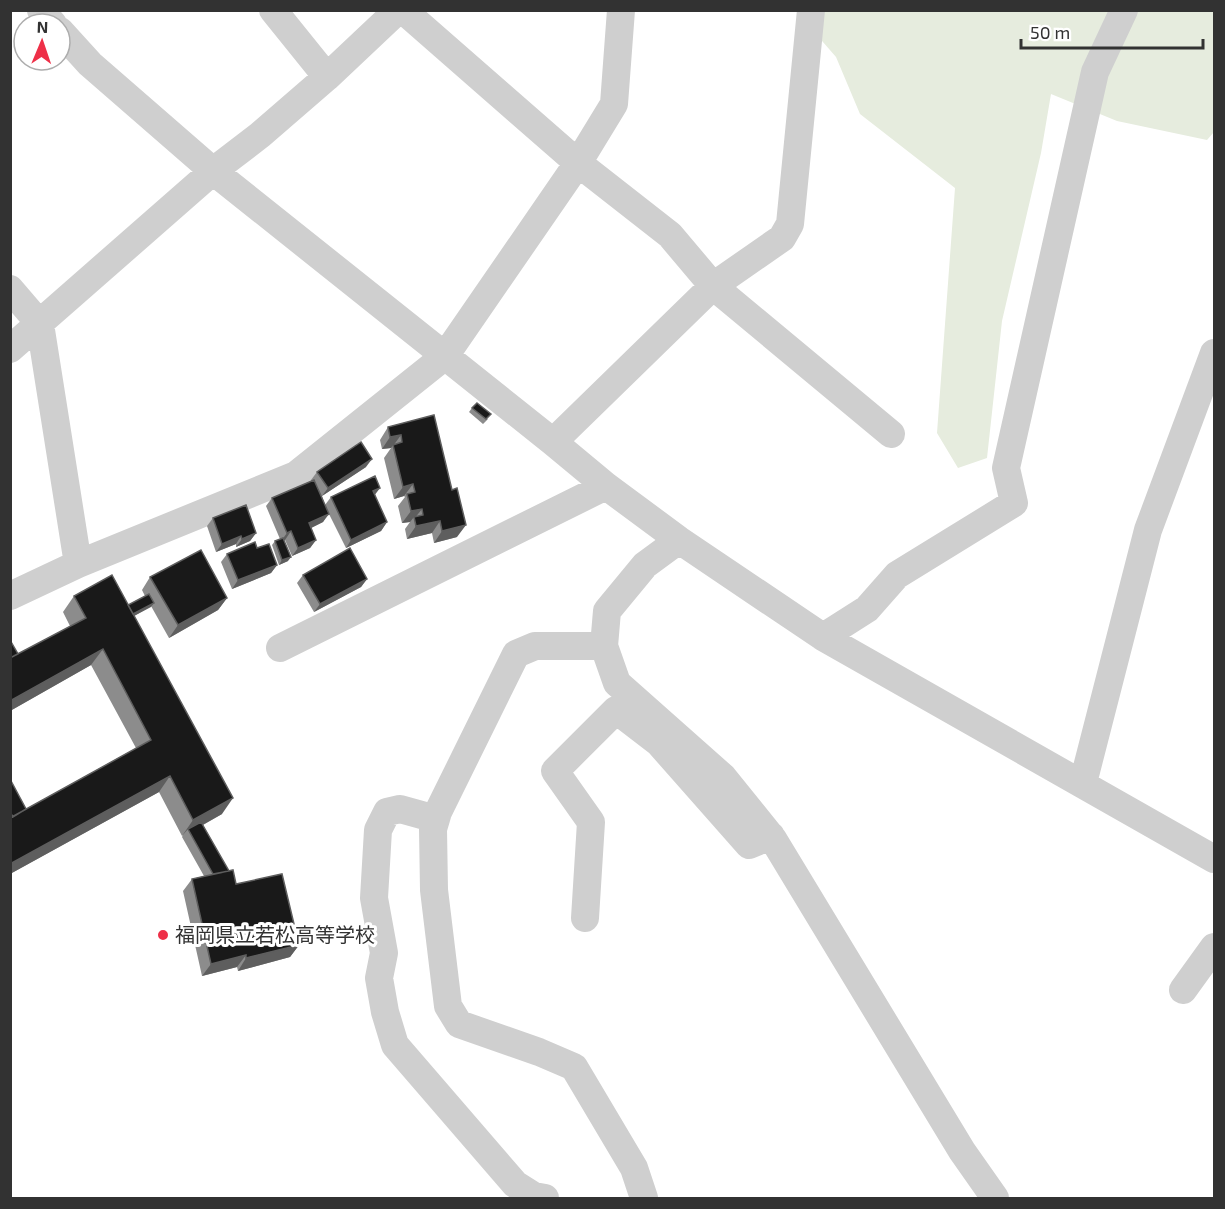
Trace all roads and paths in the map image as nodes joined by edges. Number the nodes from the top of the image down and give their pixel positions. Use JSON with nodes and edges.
{"nodes":[{"id":1,"x":273,"y":10,"type":"edge"},
{"id":2,"x":398,"y":10,"type":"edge"},
{"id":3,"x":403,"y":10,"type":"edge"},
{"id":4,"x":621,"y":10,"type":"edge"},
{"id":5,"x":811,"y":10,"type":"edge"},
{"id":6,"x":1124,"y":10,"type":"edge"},
{"id":7,"x":72,"y":44,"type":"edge"},
{"id":8,"x":327,"y":76,"type":"junction"},
{"id":9,"x":578,"y":163,"type":"junction"},
{"id":10,"x":213,"y":171,"type":"junction"},
{"id":11,"x":713,"y":286,"type":"junction"},
{"id":12,"x":10,"y":289,"type":"edge"},
{"id":13,"x":40,"y":324,"type":"junction"},
{"id":14,"x":10,"y":349,"type":"edge"},
{"id":15,"x":1215,"y":353,"type":"edge"},
{"id":16,"x":445,"y":356,"type":"junction"},
{"id":17,"x":891,"y":434,"type":"dead end"},
{"id":18,"x":553,"y":442,"type":"junction"},
{"id":19,"x":606,"y":486,"type":"junction"},
{"id":20,"x":679,"y":540,"type":"junction"},
{"id":21,"x":78,"y":564,"type":"junction"},
{"id":22,"x":10,"y":596,"type":"edge"},
{"id":23,"x":823,"y":637,"type":"junction"},
{"id":24,"x":604,"y":646,"type":"junction"},
{"id":25,"x":280,"y":648,"type":"dead end"},
{"id":26,"x":1083,"y":783,"type":"junction"},
{"id":27,"x":436,"y":819,"type":"junction"},
{"id":28,"x":771,"y":836,"type":"junction"},
{"id":29,"x":1215,"y":859,"type":"edge"},
{"id":30,"x":585,"y":918,"type":"dead end"},
{"id":31,"x":1215,"y":947,"type":"edge"},
{"id":32,"x":1183,"y":990,"type":"dead end"},
{"id":33,"x":545,"y":1198,"type":"edge"},
{"id":34,"x":644,"y":1198,"type":"edge"},
{"id":35,"x":995,"y":1198,"type":"edge"}],
"edges":[{"from":1,"to":8,"type":"street"},
{"from":2,"to":8,"type":"street"},
{"from":3,"to":9,"type":"street"},
{"from":4,"to":9,"type":"street"},
{"from":5,"to":11,"type":"street"},
{"from":6,"to":23,"type":"street"},
{"from":7,"to":10,"type":"street"},
{"from":8,"to":10,"type":"street"},
{"from":9,"to":11,"type":"street"},
{"from":9,"to":16,"type":"street"},
{"from":10,"to":13,"type":"street"},
{"from":10,"to":16,"type":"street"},
{"from":11,"to":17,"type":"street"},
{"from":11,"to":18,"type":"street"},
{"from":12,"to":13,"type":"street"},
{"from":13,"to":14,"type":"street"},
{"from":13,"to":21,"type":"street"},
{"from":15,"to":26,"type":"street"},
{"from":16,"to":18,"type":"street"},
{"from":16,"to":21,"type":"street"},
{"from":18,"to":19,"type":"street"},
{"from":19,"to":20,"type":"street"},
{"from":19,"to":25,"type":"street"},
{"from":20,"to":23,"type":"street"},
{"from":20,"to":24,"type":"street"},
{"from":21,"to":22,"type":"street"},
{"from":23,"to":26,"type":"street"},
{"from":24,"to":27,"type":"street"},
{"from":24,"to":28,"type":"street"},
{"from":26,"to":29,"type":"street"},
{"from":27,"to":33,"type":"street"},
{"from":27,"to":34,"type":"street"},
{"from":28,"to":30,"type":"street"},
{"from":28,"to":35,"type":"street"},
{"from":31,"to":32,"type":"street"}]}
